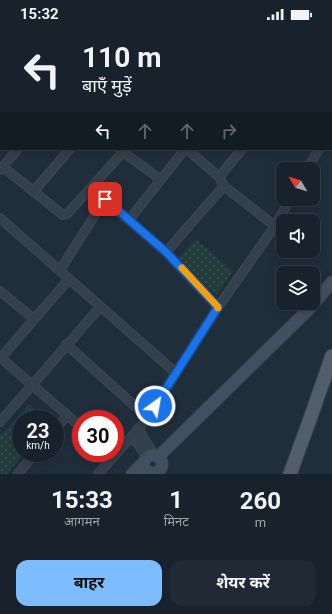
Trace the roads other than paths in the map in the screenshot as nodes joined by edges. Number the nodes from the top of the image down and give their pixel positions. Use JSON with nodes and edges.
{"nodes":[{"id":1,"x":16,"y":150,"type":"edge"},
{"id":2,"x":69,"y":150,"type":"edge"},
{"id":3,"x":122,"y":150,"type":"edge"},
{"id":4,"x":185,"y":150,"type":"edge"},
{"id":5,"x":187,"y":150,"type":"edge"},
{"id":6,"x":241,"y":150,"type":"edge"},
{"id":7,"x":318,"y":150,"type":"edge"},
{"id":8,"x":311,"y":162,"type":"edge"},
{"id":9,"x":1,"y":168,"type":"edge"},
{"id":10,"x":219,"y":177,"type":"junction"},
{"id":11,"x":160,"y":180,"type":"junction"},
{"id":12,"x":224,"y":186,"type":"junction"},
{"id":13,"x":91,"y":188,"type":"junction"},
{"id":14,"x":33,"y":192,"type":"junction"},
{"id":15,"x":105,"y":199,"type":"junction"},
{"id":16,"x":286,"y":206,"type":"edge"},
{"id":17,"x":0,"y":218,"type":"edge"},
{"id":18,"x":129,"y":220,"type":"junction"},
{"id":19,"x":275,"y":226,"type":"junction"},
{"id":20,"x":166,"y":252,"type":"junction"},
{"id":21,"x":60,"y":270,"type":"junction"},
{"id":22,"x":69,"y":279,"type":"junction"},
{"id":23,"x":332,"y":282,"type":"edge"},
{"id":24,"x":0,"y":291,"type":"edge"},
{"id":25,"x":100,"y":307,"type":"junction"},
{"id":26,"x":218,"y":307,"type":"junction"},
{"id":27,"x":34,"y":319,"type":"junction"},
{"id":28,"x":66,"y":344,"type":"junction"},
{"id":29,"x":332,"y":356,"type":"edge"},
{"id":30,"x":0,"y":358,"type":"edge"},
{"id":31,"x":176,"y":373,"type":"junction"},
{"id":32,"x":332,"y":383,"type":"edge"},
{"id":33,"x":32,"y":385,"type":"junction"},
{"id":34,"x":67,"y":415,"type":"junction"},
{"id":35,"x":148,"y":418,"type":"junction"},
{"id":36,"x":64,"y":419,"type":"edge"},
{"id":37,"x":72,"y":419,"type":"edge"},
{"id":38,"x":0,"y":422,"type":"edge"},
{"id":39,"x":138,"y":429,"type":"junction"},
{"id":40,"x":132,"y":436,"type":"junction"},
{"id":41,"x":124,"y":444,"type":"edge"},
{"id":42,"x":28,"y":462,"type":"edge"},
{"id":43,"x":107,"y":462,"type":"edge"},
{"id":44,"x":153,"y":466,"type":"edge"},
{"id":45,"x":18,"y":474,"type":"edge"},
{"id":46,"x":98,"y":474,"type":"edge"},
{"id":47,"x":132,"y":474,"type":"edge"},
{"id":48,"x":290,"y":474,"type":"edge"},
{"id":49,"x":298,"y":474,"type":"edge"}],
"edges":[{"from":1,"to":9,"type":"street"},
{"from":2,"to":14,"type":"street"},
{"from":3,"to":11,"type":"street"},
{"from":3,"to":13,"type":"street"},
{"from":4,"to":11,"type":"street"},
{"from":5,"to":10,"type":"street"},
{"from":6,"to":10,"type":"street"},
{"from":7,"to":8,"type":"street"},
{"from":9,"to":14,"type":"street"},
{"from":10,"to":12,"type":"street"},
{"from":11,"to":18,"type":"street"},
{"from":12,"to":19,"type":"street"},
{"from":12,"to":20,"type":"street"},
{"from":13,"to":14,"type":"street"},
{"from":13,"to":15,"type":"street"},
{"from":15,"to":18,"type":"street"},
{"from":15,"to":21,"type":"street"},
{"from":16,"to":19,"type":"street"},
{"from":17,"to":21,"type":"street"},
{"from":18,"to":20,"type":"street"},
{"from":19,"to":26,"type":"street"},
{"from":20,"to":26,"type":"street"},
{"from":21,"to":22,"type":"street"},
{"from":22,"to":25,"type":"street"},
{"from":22,"to":27,"type":"street"},
{"from":23,"to":44,"type":"main road"},
{"from":24,"to":27,"type":"street"},
{"from":25,"to":28,"type":"street"},
{"from":25,"to":31,"type":"street"},
{"from":26,"to":31,"type":"street"},
{"from":27,"to":30,"type":"street"},
{"from":28,"to":33,"type":"street"},
{"from":28,"to":35,"type":"street"},
{"from":29,"to":48,"type":"main road"},
{"from":30,"to":33,"type":"street"},
{"from":31,"to":35,"type":"street"},
{"from":32,"to":49,"type":"main road"},
{"from":33,"to":34,"type":"street"},
{"from":33,"to":38,"type":"street"},
{"from":34,"to":36,"type":"street"},
{"from":34,"to":37,"type":"street"},
{"from":35,"to":39,"type":"street"},
{"from":39,"to":40,"type":"street"},
{"from":39,"to":44,"type":"street"},
{"from":40,"to":41,"type":"street"},
{"from":40,"to":44,"type":"street"},
{"from":42,"to":45,"type":"street"},
{"from":43,"to":46,"type":"street"},
{"from":44,"to":47,"type":"main road"}]}
